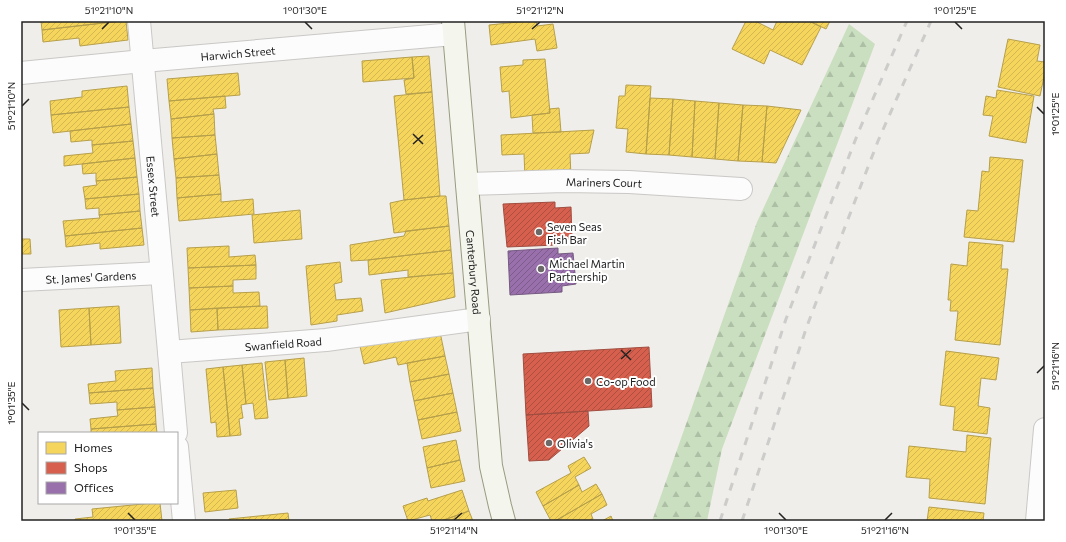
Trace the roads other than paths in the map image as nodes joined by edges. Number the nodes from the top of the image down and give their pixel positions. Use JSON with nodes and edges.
{"nodes":[{"id":1,"x":139,"y":21,"type":"edge"},
{"id":2,"x":454,"y":27,"type":"edge"},
{"id":3,"x":143,"y":61,"type":"junction"},
{"id":4,"x":21,"y":73,"type":"edge"},
{"id":5,"x":467,"y":184,"type":"junction"},
{"id":6,"x":741,"y":189,"type":"dead end"},
{"id":7,"x":161,"y":273,"type":"junction"},
{"id":8,"x":21,"y":280,"type":"edge"},
{"id":9,"x":479,"y":319,"type":"junction"},
{"id":10,"x":169,"y":352,"type":"junction"},
{"id":11,"x":1045,"y":429,"type":"edge"},
{"id":12,"x":176,"y":432,"type":"edge"},
{"id":13,"x":178,"y":458,"type":"edge"},
{"id":14,"x":184,"y":521,"type":"edge"},
{"id":15,"x":504,"y":521,"type":"edge"},
{"id":16,"x":1037,"y":521,"type":"edge"}],
"edges":[{"from":1,"to":3,"type":"street","name":"Essex Street"},
{"from":2,"to":3,"type":"street","name":"Harwich Street"},
{"from":2,"to":5,"type":"main road","name":"Canterbury Road"},
{"from":3,"to":4,"type":"street","name":"Harwich Street"},
{"from":3,"to":7,"type":"street","name":"Essex Street"},
{"from":5,"to":6,"type":"street","name":"Mariners Court"},
{"from":5,"to":9,"type":"main road","name":"Canterbury Road"},
{"from":7,"to":8,"type":"street","name":"St. James' Gardens"},
{"from":7,"to":10,"type":"street","name":"Essex Street"},
{"from":9,"to":10,"type":"street","name":"Swanfield Road"},
{"from":9,"to":15,"type":"main road","name":"Canterbury Road"},
{"from":10,"to":12,"type":"street"},
{"from":11,"to":16,"type":"street"},
{"from":13,"to":14,"type":"street"}]}
